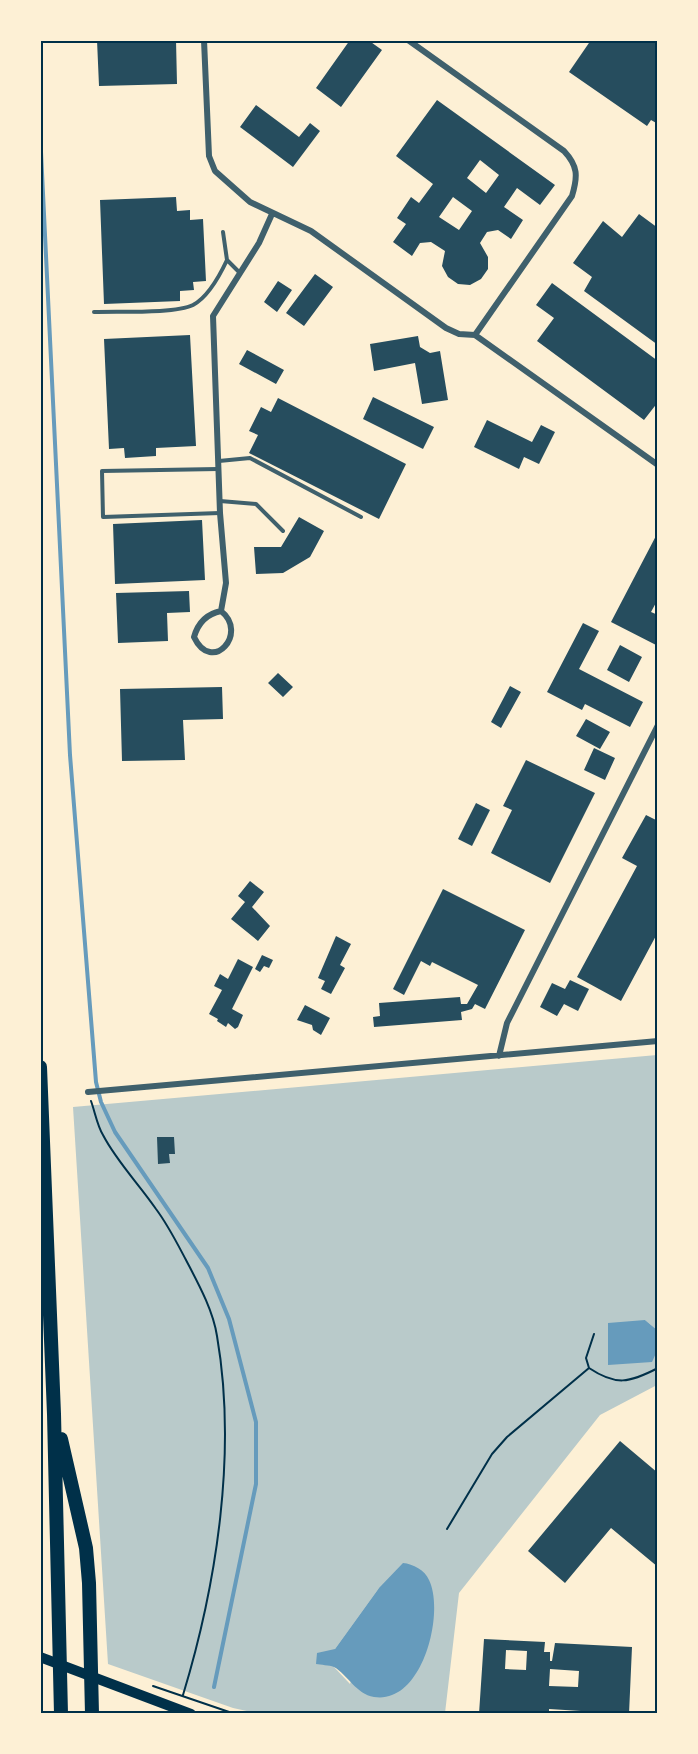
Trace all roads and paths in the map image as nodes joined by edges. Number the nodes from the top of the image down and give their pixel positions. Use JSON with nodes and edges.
{"nodes":[{"id":1,"x":204,"y":40,"type":"edge"},
{"id":2,"x":408,"y":40,"type":"edge"},
{"id":3,"x":272,"y":214,"type":"junction"},
{"id":4,"x":223,"y":232,"type":"dead end"},
{"id":5,"x":227,"y":260,"type":"junction"},
{"id":6,"x":239,"y":272,"type":"junction"},
{"id":7,"x":94,"y":312,"type":"dead end"},
{"id":8,"x":475,"y":335,"type":"junction"},
{"id":9,"x":218,"y":461,"type":"junction"},
{"id":10,"x":657,"y":465,"type":"edge"},
{"id":11,"x":218,"y":469,"type":"junction"},
{"id":12,"x":220,"y":501,"type":"junction"},
{"id":13,"x":220,"y":513,"type":"junction"},
{"id":14,"x":361,"y":517,"type":"dead end"},
{"id":15,"x":283,"y":531,"type":"dead end"},
{"id":16,"x":221,"y":611,"type":"junction"},
{"id":17,"x":657,"y":725,"type":"edge"},
{"id":18,"x":657,"y":1041,"type":"edge"},
{"id":19,"x":499,"y":1056,"type":"junction"},
{"id":20,"x":40,"y":1067,"type":"edge"},
{"id":21,"x":90,"y":1092,"type":"joint"},
{"id":22,"x":594,"y":1334,"type":"dead end"},
{"id":23,"x":589,"y":1368,"type":"junction"},
{"id":24,"x":657,"y":1368,"type":"edge"},
{"id":25,"x":54,"y":1414,"type":"junction"},
{"id":26,"x":447,"y":1529,"type":"dead end"},
{"id":27,"x":40,"y":1657,"type":"edge"},
{"id":28,"x":149,"y":1684,"type":"dead end"},
{"id":29,"x":183,"y":1695,"type":"junction"},
{"id":30,"x":61,"y":1713,"type":"edge"},
{"id":31,"x":92,"y":1713,"type":"edge"},
{"id":32,"x":191,"y":1713,"type":"edge"},
{"id":33,"x":235,"y":1713,"type":"edge"}],
"edges":[{"from":1,"to":3,"type":"street"},
{"from":2,"to":8,"type":"street"},
{"from":3,"to":6,"type":"street"},
{"from":3,"to":8,"type":"street"},
{"from":4,"to":5,"type":"lane"},
{"from":5,"to":6,"type":"lane"},
{"from":5,"to":7,"type":"lane"},
{"from":6,"to":9,"type":"street"},
{"from":8,"to":10,"type":"street"},
{"from":9,"to":11,"type":"street"},
{"from":9,"to":14,"type":"lane"},
{"from":11,"to":12,"type":"street"},
{"from":11,"to":13,"type":"lane"},
{"from":12,"to":13,"type":"street"},
{"from":12,"to":15,"type":"lane"},
{"from":13,"to":16,"type":"street"},
{"from":16,"to":16,"type":"street"},
{"from":17,"to":19,"type":"street"},
{"from":18,"to":19,"type":"street"},
{"from":19,"to":21,"type":"street"},
{"from":20,"to":25,"type":"highway"},
{"from":21,"to":29,"type":"path"},
{"from":22,"to":23,"type":"path"},
{"from":23,"to":24,"type":"path"},
{"from":23,"to":26,"type":"path"},
{"from":25,"to":30,"type":"highway"},
{"from":25,"to":31,"type":"highway"},
{"from":27,"to":32,"type":"main road"},
{"from":28,"to":29,"type":"path"},
{"from":29,"to":33,"type":"path"}]}
